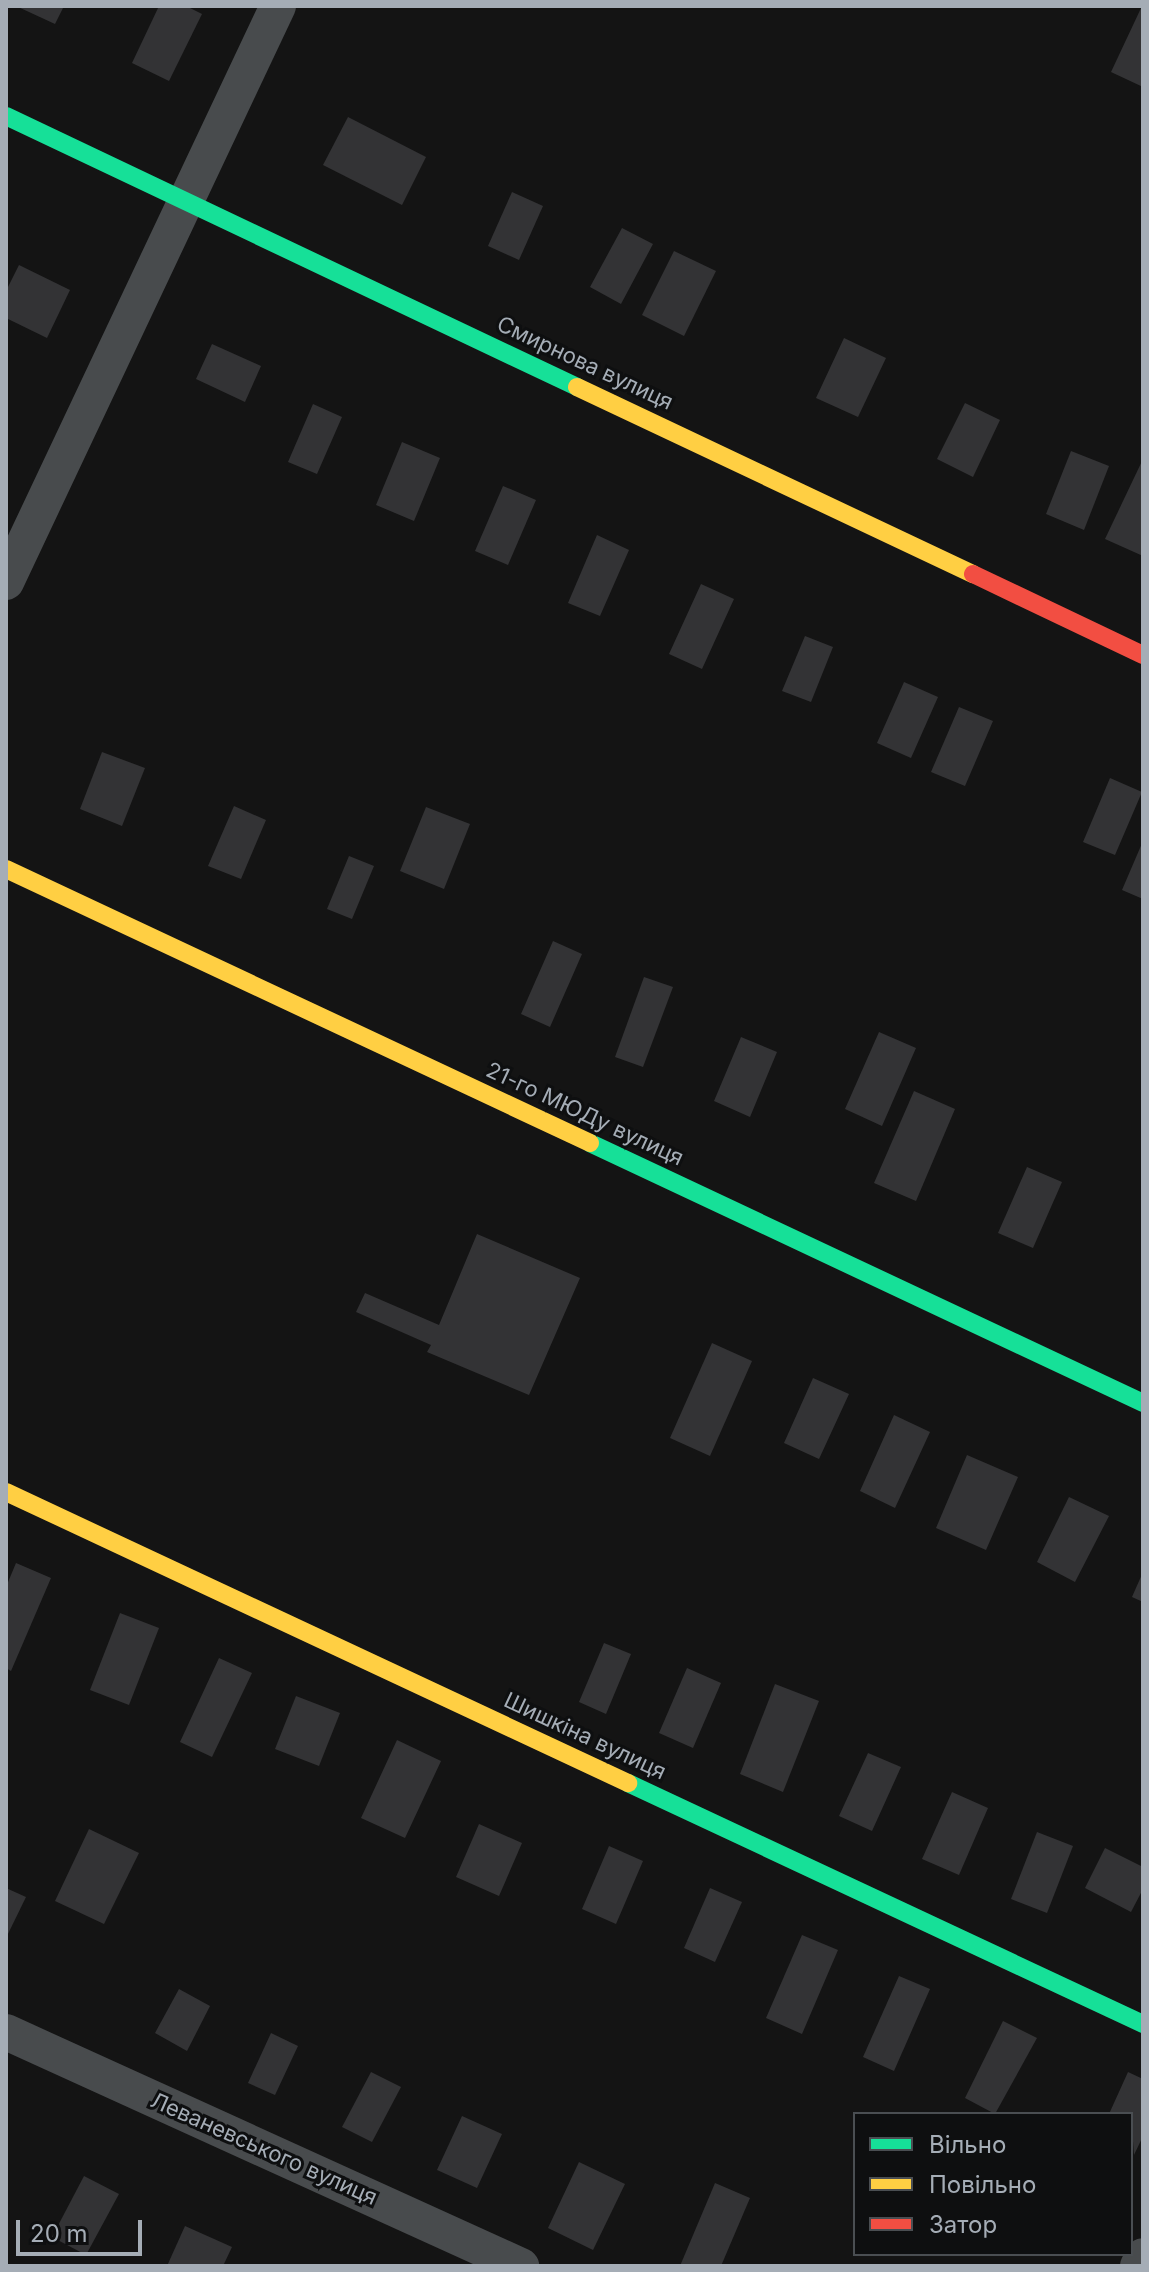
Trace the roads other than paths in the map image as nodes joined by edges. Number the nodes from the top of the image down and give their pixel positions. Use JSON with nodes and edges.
{"nodes":[{"id":1,"x":278,"y":6,"type":"edge"},
{"id":2,"x":6,"y":116,"type":"edge"},
{"id":3,"x":184,"y":199,"type":"junction"},
{"id":4,"x":6,"y":582,"type":"edge"},
{"id":5,"x":1143,"y":655,"type":"edge"},
{"id":6,"x":6,"y":869,"type":"edge"},
{"id":7,"x":1143,"y":1403,"type":"edge"},
{"id":8,"x":6,"y":1492,"type":"edge"},
{"id":9,"x":1143,"y":2024,"type":"edge"},
{"id":10,"x":6,"y":2032,"type":"edge"},
{"id":11,"x":1143,"y":2256,"type":"edge"},
{"id":12,"x":521,"y":2266,"type":"edge"},
{"id":13,"x":1138,"y":2266,"type":"edge"}],
"edges":[{"from":1,"to":3,"type":"street"},
{"from":2,"to":3,"type":"street","name":"Смирнова вулиця"},
{"from":3,"to":4,"type":"street"},
{"from":3,"to":5,"type":"street","name":"Смирнова вулиця"},
{"from":6,"to":7,"type":"street","name":"21-го МЮДу вулиця"},
{"from":8,"to":9,"type":"street","name":"Шишкіна вулиця"},
{"from":10,"to":12,"type":"street","name":"Леваневського вулиця"},
{"from":11,"to":13,"type":"street"}]}
